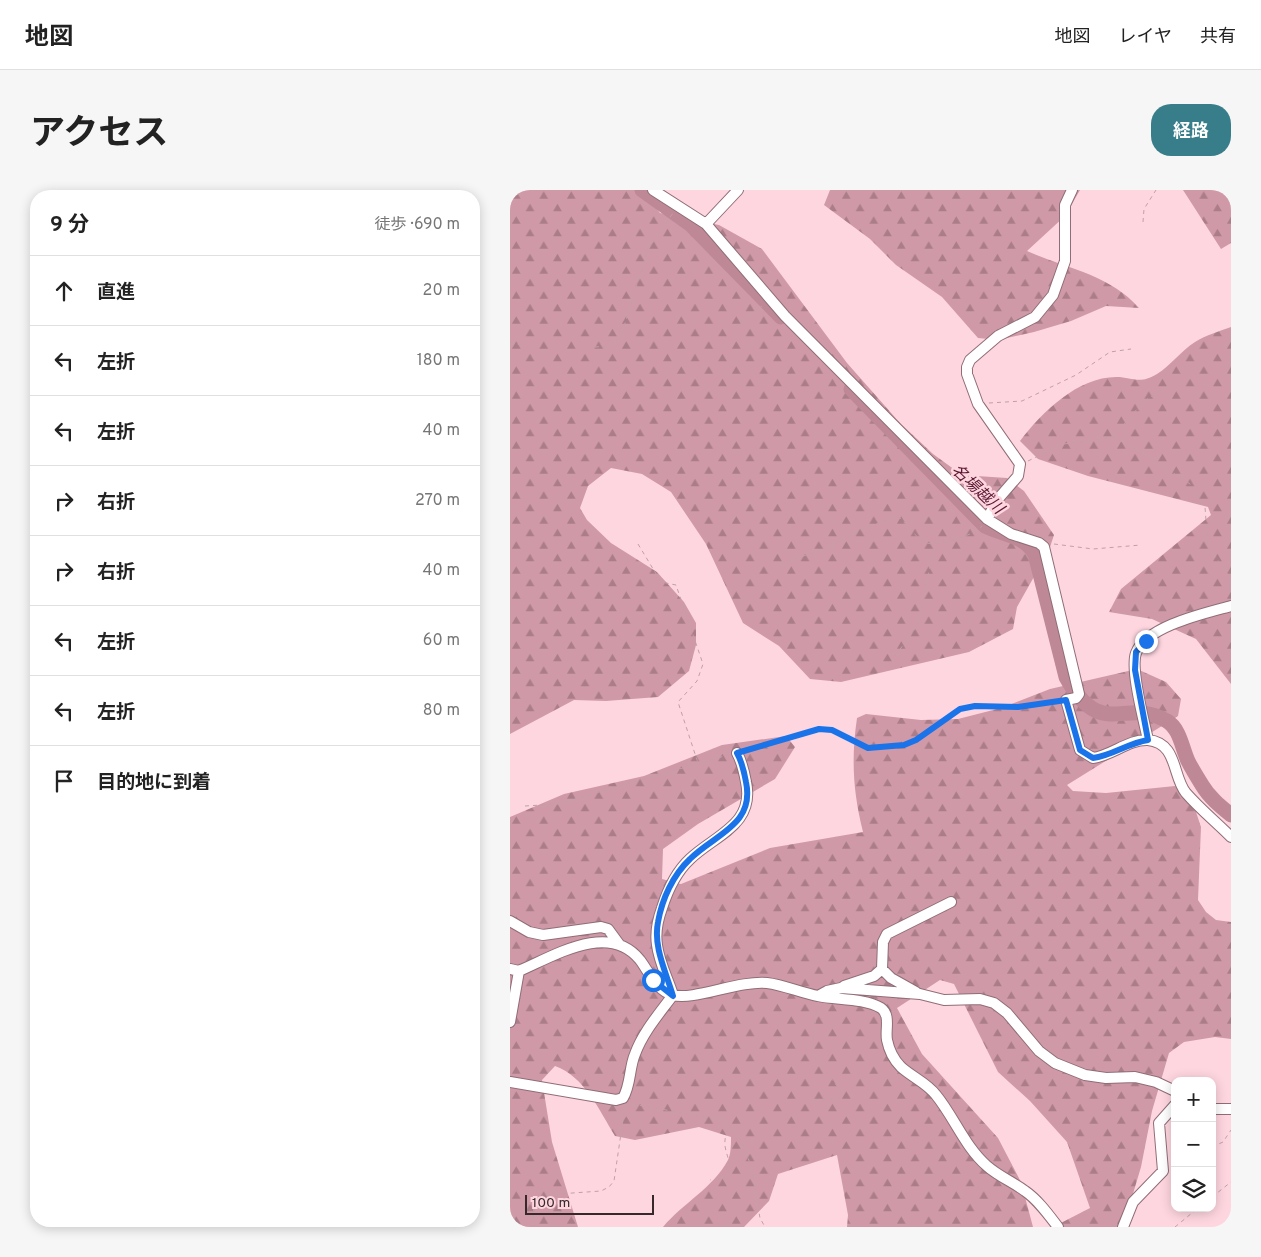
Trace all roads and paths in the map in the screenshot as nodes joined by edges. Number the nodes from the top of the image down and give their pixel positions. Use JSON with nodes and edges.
{"nodes":[{"id":1,"x":653,"y":190,"type":"edge"},
{"id":2,"x":738,"y":190,"type":"edge"},
{"id":3,"x":1072,"y":190,"type":"edge"},
{"id":4,"x":1156,"y":190,"type":"edge"},
{"id":5,"x":677,"y":206,"type":"junction"},
{"id":6,"x":1143,"y":222,"type":"dead end"},
{"id":7,"x":706,"y":224,"type":"junction"},
{"id":8,"x":762,"y":305,"type":"dead end"},
{"id":9,"x":735,"y":327,"type":"dead end"},
{"id":10,"x":510,"y":342,"type":"edge"},
{"id":11,"x":521,"y":345,"type":"dead end"},
{"id":12,"x":595,"y":347,"type":"dead end"},
{"id":13,"x":1131,"y":349,"type":"dead end"},
{"id":14,"x":1168,"y":386,"type":"dead end"},
{"id":15,"x":978,"y":404,"type":"junction"},
{"id":16,"x":1112,"y":437,"type":"junction"},
{"id":17,"x":1020,"y":464,"type":"junction"},
{"id":18,"x":984,"y":523,"type":"junction"},
{"id":19,"x":638,"y":544,"type":"dead end"},
{"id":20,"x":934,"y":545,"type":"junction"},
{"id":21,"x":1141,"y":545,"type":"dead end"},
{"id":22,"x":1044,"y":547,"type":"junction"},
{"id":23,"x":780,"y":564,"type":"dead end"},
{"id":24,"x":1231,"y":606,"type":"edge"},
{"id":25,"x":894,"y":656,"type":"dead end"},
{"id":26,"x":1070,"y":699,"type":"junction"},
{"id":27,"x":1148,"y":740,"type":"junction"},
{"id":28,"x":737,"y":753,"type":"junction"},
{"id":29,"x":699,"y":764,"type":"junction"},
{"id":30,"x":525,"y":806,"type":"dead end"},
{"id":31,"x":1231,"y":837,"type":"edge"},
{"id":32,"x":950,"y":902,"type":"dead end"},
{"id":33,"x":510,"y":921,"type":"edge"},
{"id":34,"x":619,"y":944,"type":"junction"},
{"id":35,"x":882,"y":969,"type":"junction"},
{"id":36,"x":514,"y":970,"type":"edge"},
{"id":37,"x":841,"y":988,"type":"junction"},
{"id":38,"x":920,"y":994,"type":"junction"},
{"id":39,"x":673,"y":996,"type":"junction"},
{"id":40,"x":818,"y":996,"type":"junction"},
{"id":41,"x":510,"y":1022,"type":"edge"},
{"id":42,"x":510,"y":1082,"type":"edge"},
{"id":43,"x":1171,"y":1089,"type":"edge"},
{"id":44,"x":623,"y":1098,"type":"junction"},
{"id":45,"x":814,"y":1100,"type":"dead end"},
{"id":46,"x":1216,"y":1108,"type":"edge"},
{"id":47,"x":1171,"y":1110,"type":"edge"},
{"id":48,"x":1231,"y":1110,"type":"edge"},
{"id":49,"x":727,"y":1125,"type":"junction"},
{"id":50,"x":1231,"y":1130,"type":"edge"},
{"id":51,"x":1216,"y":1145,"type":"edge"},
{"id":52,"x":710,"y":1180,"type":"dead end"},
{"id":53,"x":1231,"y":1182,"type":"edge"},
{"id":54,"x":1216,"y":1194,"type":"edge"},
{"id":55,"x":1193,"y":1212,"type":"edge"},
{"id":56,"x":534,"y":1227,"type":"edge"},
{"id":57,"x":765,"y":1227,"type":"edge"},
{"id":58,"x":1058,"y":1227,"type":"edge"},
{"id":59,"x":1123,"y":1227,"type":"edge"},
{"id":60,"x":1175,"y":1227,"type":"edge"}],
"edges":[{"from":1,"to":5,"type":"street"},
{"from":2,"to":7,"type":"street"},
{"from":3,"to":15,"type":"street"},
{"from":4,"to":6,"type":"path"},
{"from":5,"to":7,"type":"street"},
{"from":5,"to":12,"type":"path"},
{"from":7,"to":18,"type":"street"},
{"from":8,"to":9,"type":"path"},
{"from":10,"to":11,"type":"path"},
{"from":13,"to":15,"type":"path"},
{"from":14,"to":16,"type":"path"},
{"from":15,"to":17,"type":"street"},
{"from":16,"to":17,"type":"path"},
{"from":16,"to":24,"type":"path"},
{"from":17,"to":18,"type":"street"},
{"from":18,"to":20,"type":"path"},
{"from":18,"to":22,"type":"street"},
{"from":19,"to":29,"type":"path"},
{"from":20,"to":23,"type":"path"},
{"from":20,"to":25,"type":"path"},
{"from":21,"to":22,"type":"path"},
{"from":22,"to":26,"type":"street"},
{"from":24,"to":27,"type":"street"},
{"from":26,"to":27,"type":"street"},
{"from":26,"to":28,"type":"path"},
{"from":27,"to":31,"type":"street"},
{"from":28,"to":29,"type":"path"},
{"from":28,"to":39,"type":"street"},
{"from":29,"to":30,"type":"path"},
{"from":32,"to":35,"type":"street"},
{"from":33,"to":34,"type":"street"},
{"from":34,"to":36,"type":"street"},
{"from":34,"to":39,"type":"street"},
{"from":35,"to":37,"type":"street"},
{"from":35,"to":38,"type":"street"},
{"from":36,"to":41,"type":"street"},
{"from":37,"to":38,"type":"street"},
{"from":37,"to":40,"type":"street"},
{"from":38,"to":43,"type":"street"},
{"from":39,"to":40,"type":"street"},
{"from":39,"to":44,"type":"street"},
{"from":40,"to":45,"type":"path"},
{"from":40,"to":58,"type":"street"},
{"from":42,"to":44,"type":"street"},
{"from":44,"to":49,"type":"path"},
{"from":44,"to":56,"type":"path"},
{"from":46,"to":48,"type":"street"},
{"from":47,"to":59,"type":"street"},
{"from":49,"to":52,"type":"path"},
{"from":49,"to":57,"type":"path"},
{"from":50,"to":51,"type":"path"},
{"from":53,"to":54,"type":"path"},
{"from":55,"to":60,"type":"path"}]}
